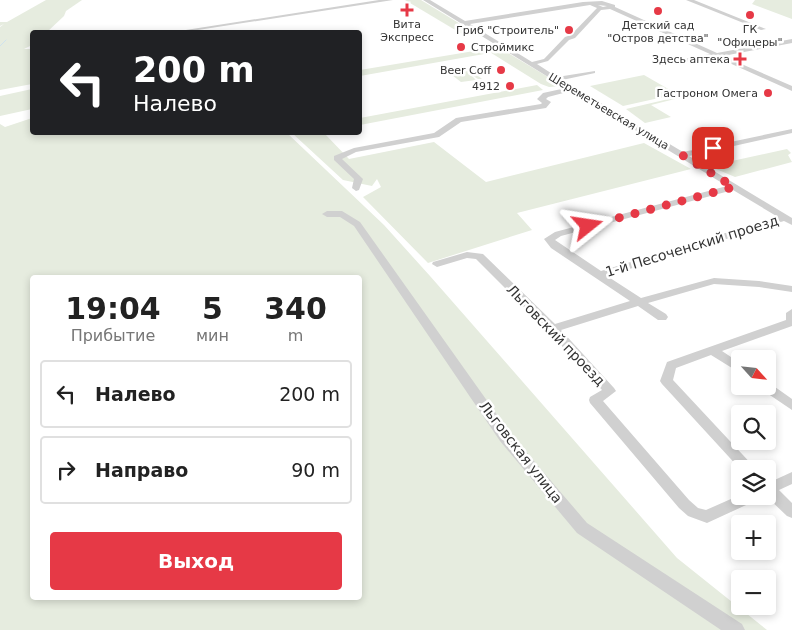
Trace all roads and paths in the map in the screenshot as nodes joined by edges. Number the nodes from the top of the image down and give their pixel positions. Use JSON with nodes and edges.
{"nodes":[{"id":1,"x":390,"y":0,"type":"edge"},
{"id":2,"x":426,"y":0,"type":"edge"},
{"id":3,"x":574,"y":0,"type":"edge"},
{"id":4,"x":618,"y":0,"type":"edge"},
{"id":5,"x":689,"y":0,"type":"edge"},
{"id":6,"x":583,"y":4,"type":"junction"},
{"id":7,"x":597,"y":6,"type":"junction"},
{"id":8,"x":464,"y":23,"type":"junction"},
{"id":9,"x":763,"y":29,"type":"dead end"},
{"id":10,"x":189,"y":30,"type":"edge"},
{"id":11,"x":792,"y":41,"type":"edge"},
{"id":12,"x":710,"y":54,"type":"junction"},
{"id":13,"x":530,"y":64,"type":"junction"},
{"id":14,"x":663,"y":65,"type":"dead end"},
{"id":15,"x":593,"y":72,"type":"dead end"},
{"id":16,"x":555,"y":79,"type":"junction"},
{"id":17,"x":571,"y":89,"type":"junction"},
{"id":18,"x":792,"y":89,"type":"edge"},
{"id":19,"x":792,"y":131,"type":"edge"},
{"id":20,"x":682,"y":155,"type":"junction"},
{"id":21,"x":734,"y":187,"type":"junction"},
{"id":22,"x":356,"y":188,"type":"dead end"},
{"id":23,"x":327,"y":214,"type":"dead end"},
{"id":24,"x":789,"y":220,"type":"edge"},
{"id":25,"x":436,"y":264,"type":"dead end"},
{"id":26,"x":600,"y":275,"type":"junction"},
{"id":27,"x":792,"y":290,"type":"edge"},
{"id":28,"x":639,"y":302,"type":"junction"},
{"id":29,"x":792,"y":313,"type":"edge"},
{"id":30,"x":662,"y":317,"type":"dead end"},
{"id":31,"x":553,"y":329,"type":"junction"},
{"id":32,"x":713,"y":351,"type":"junction"},
{"id":33,"x":731,"y":363,"type":"edge"},
{"id":34,"x":776,"y":394,"type":"edge"},
{"id":35,"x":792,"y":405,"type":"edge"},
{"id":36,"x":741,"y":460,"type":"edge"},
{"id":37,"x":792,"y":478,"type":"edge"},
{"id":38,"x":776,"y":485,"type":"edge"},
{"id":39,"x":776,"y":497,"type":"edge"},
{"id":40,"x":733,"y":505,"type":"edge"},
{"id":41,"x":792,"y":512,"type":"edge"},
{"id":42,"x":736,"y":630,"type":"edge"}],
"edges":[{"from":1,"to":10,"type":"street"},
{"from":2,"to":8,"type":"street","name":"Шереметьевская улица"},
{"from":3,"to":6,"type":"street"},
{"from":4,"to":7,"type":"street"},
{"from":5,"to":9,"type":"street"},
{"from":6,"to":7,"type":"street"},
{"from":6,"to":8,"type":"street"},
{"from":7,"to":12,"type":"street"},
{"from":7,"to":13,"type":"street"},
{"from":8,"to":13,"type":"street","name":"Шереметьевская улица"},
{"from":11,"to":12,"type":"street"},
{"from":12,"to":14,"type":"street"},
{"from":12,"to":18,"type":"street"},
{"from":13,"to":16,"type":"street","name":"Шереметьевская улица"},
{"from":15,"to":16,"type":"street"},
{"from":16,"to":17,"type":"street","name":"Шереметьевская улица"},
{"from":17,"to":20,"type":"street","name":"Шереметьевская улица"},
{"from":17,"to":22,"type":"street"},
{"from":19,"to":20,"type":"street"},
{"from":20,"to":21,"type":"street","name":"Шереметьевская улица"},
{"from":21,"to":24,"type":"street","name":"Шереметьевская улица"},
{"from":21,"to":26,"type":"street"},
{"from":23,"to":42,"type":"street","name":"Льговская улица"},
{"from":24,"to":26,"type":"street","name":"1-й Песоченский проезд"},
{"from":25,"to":31,"type":"street","name":"Льговский проезд"},
{"from":26,"to":28,"type":"street"},
{"from":27,"to":28,"type":"street"},
{"from":28,"to":30,"type":"street"},
{"from":28,"to":31,"type":"street"},
{"from":29,"to":32,"type":"street"},
{"from":31,"to":40,"type":"street","name":"Льговский проезд"},
{"from":32,"to":33,"type":"street"},
{"from":32,"to":36,"type":"street"},
{"from":34,"to":35,"type":"street"},
{"from":37,"to":38,"type":"street"},
{"from":39,"to":41,"type":"street"}]}
